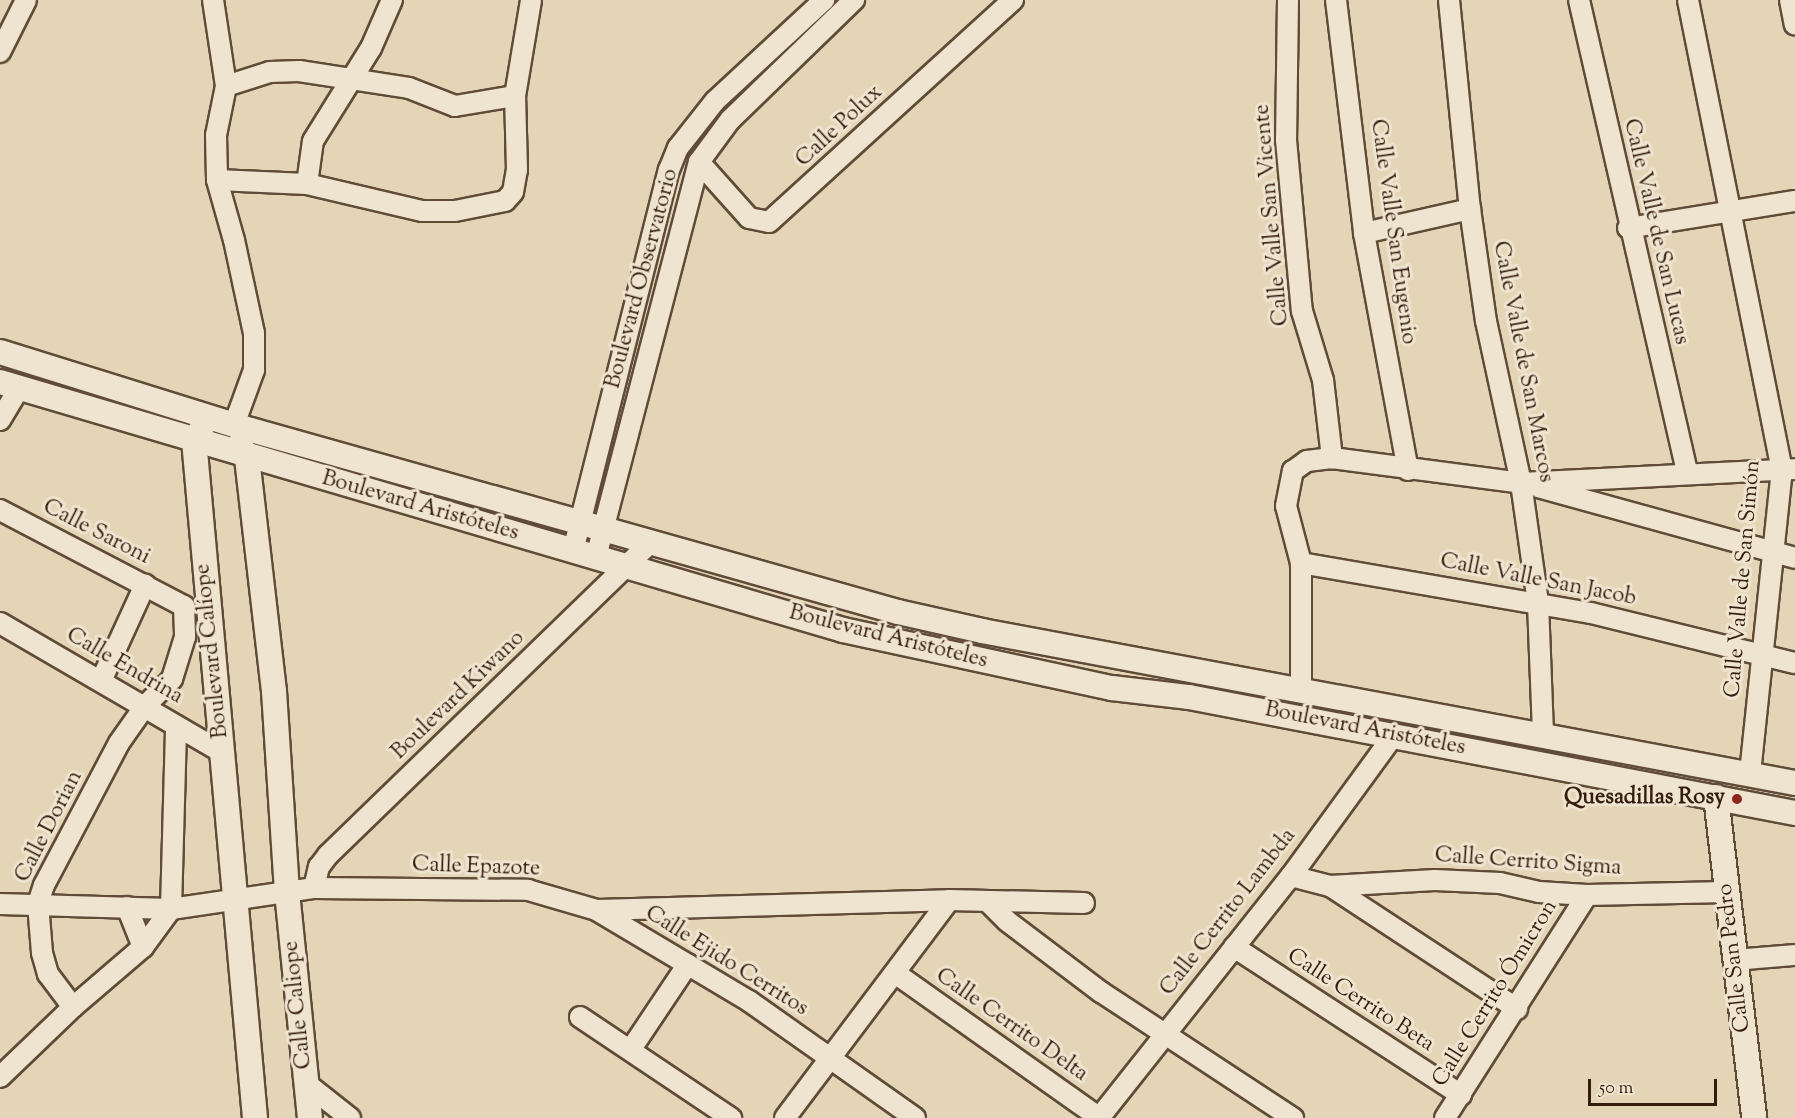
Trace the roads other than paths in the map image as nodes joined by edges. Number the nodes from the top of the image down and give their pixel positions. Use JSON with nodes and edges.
{"nodes":[{"id":1,"x":26,"y":0,"type":"edge"},
{"id":2,"x":213,"y":0,"type":"edge"},
{"id":3,"x":392,"y":0,"type":"edge"},
{"id":4,"x":531,"y":0,"type":"edge"},
{"id":5,"x":824,"y":0,"type":"edge"},
{"id":6,"x":854,"y":0,"type":"edge"},
{"id":7,"x":1013,"y":0,"type":"edge"},
{"id":8,"x":1288,"y":0,"type":"edge"},
{"id":9,"x":1336,"y":0,"type":"edge"},
{"id":10,"x":1449,"y":0,"type":"edge"},
{"id":11,"x":1579,"y":0,"type":"edge"},
{"id":12,"x":1688,"y":0,"type":"edge"},
{"id":13,"x":1790,"y":0,"type":"edge"},
{"id":14,"x":1795,"y":24,"type":"edge"},
{"id":15,"x":0,"y":52,"type":"edge"},
{"id":16,"x":351,"y":78,"type":"junction"},
{"id":17,"x":226,"y":86,"type":"junction"},
{"id":18,"x":515,"y":96,"type":"junction"},
{"id":19,"x":715,"y":101,"type":"junction"},
{"id":20,"x":730,"y":120,"type":"junction"},
{"id":21,"x":699,"y":162,"type":"junction"},
{"id":22,"x":217,"y":180,"type":"junction"},
{"id":23,"x":308,"y":184,"type":"junction"},
{"id":24,"x":1795,"y":201,"type":"edge"},
{"id":25,"x":1470,"y":209,"type":"junction"},
{"id":26,"x":1732,"y":210,"type":"junction"},
{"id":27,"x":1628,"y":228,"type":"junction"},
{"id":28,"x":1364,"y":233,"type":"junction"},
{"id":29,"x":0,"y":352,"type":"edge"},
{"id":30,"x":10,"y":385,"type":"edge"},
{"id":31,"x":102,"y":411,"type":"junction"},
{"id":32,"x":0,"y":420,"type":"edge"},
{"id":33,"x":236,"y":427,"type":"junction"},
{"id":34,"x":194,"y":440,"type":"junction"},
{"id":35,"x":247,"y":458,"type":"junction"},
{"id":36,"x":1332,"y":458,"type":"junction"},
{"id":37,"x":1788,"y":469,"type":"edge"},
{"id":38,"x":1408,"y":470,"type":"junction"},
{"id":39,"x":196,"y":473,"type":"junction"},
{"id":40,"x":1687,"y":473,"type":"junction"},
{"id":41,"x":1521,"y":483,"type":"junction"},
{"id":42,"x":0,"y":510,"type":"edge"},
{"id":43,"x":592,"y":526,"type":"junction"},
{"id":44,"x":649,"y":544,"type":"junction"},
{"id":45,"x":584,"y":554,"type":"junction"},
{"id":46,"x":1773,"y":554,"type":"junction"},
{"id":47,"x":1795,"y":558,"type":"edge"},
{"id":48,"x":1301,"y":563,"type":"junction"},
{"id":49,"x":628,"y":566,"type":"junction"},
{"id":50,"x":145,"y":585,"type":"junction"},
{"id":51,"x":177,"y":601,"type":"junction"},
{"id":52,"x":1538,"y":603,"type":"junction"},
{"id":53,"x":209,"y":613,"type":"junction"},
{"id":54,"x":0,"y":623,"type":"edge"},
{"id":55,"x":1765,"y":655,"type":"junction"},
{"id":56,"x":1795,"y":663,"type":"edge"},
{"id":57,"x":101,"y":681,"type":"junction"},
{"id":58,"x":1301,"y":690,"type":"junction"},
{"id":59,"x":145,"y":706,"type":"junction"},
{"id":60,"x":176,"y":726,"type":"junction"},
{"id":61,"x":1543,"y":734,"type":"junction"},
{"id":62,"x":1394,"y":735,"type":"junction"},
{"id":63,"x":223,"y":753,"type":"junction"},
{"id":64,"x":1537,"y":762,"type":"junction"},
{"id":65,"x":1750,"y":774,"type":"junction"},
{"id":66,"x":1795,"y":783,"type":"edge"},
{"id":67,"x":1716,"y":797,"type":"junction"},
{"id":68,"x":1795,"y":813,"type":"edge"},
{"id":69,"x":1291,"y":876,"type":"junction"},
{"id":70,"x":1330,"y":886,"type":"junction"},
{"id":71,"x":314,"y":888,"type":"junction"},
{"id":72,"x":287,"y":892,"type":"junction"},
{"id":73,"x":1727,"y":892,"type":"junction"},
{"id":74,"x":1587,"y":895,"type":"junction"},
{"id":75,"x":235,"y":897,"type":"junction"},
{"id":76,"x":949,"y":900,"type":"junction"},
{"id":77,"x":987,"y":901,"type":"junction"},
{"id":78,"x":1084,"y":903,"type":"dead end"},
{"id":79,"x":0,"y":904,"type":"edge"},
{"id":80,"x":38,"y":904,"type":"junction"},
{"id":81,"x":127,"y":907,"type":"junction"},
{"id":82,"x":171,"y":909,"type":"junction"},
{"id":83,"x":597,"y":910,"type":"junction"},
{"id":84,"x":143,"y":948,"type":"junction"},
{"id":85,"x":1234,"y":948,"type":"junction"},
{"id":86,"x":1795,"y":955,"type":"edge"},
{"id":87,"x":1735,"y":960,"type":"junction"},
{"id":88,"x":688,"y":964,"type":"junction"},
{"id":89,"x":895,"y":973,"type":"junction"},
{"id":90,"x":73,"y":1007,"type":"junction"},
{"id":91,"x":1517,"y":1009,"type":"junction"},
{"id":92,"x":580,"y":1017,"type":"dead end"},
{"id":93,"x":1165,"y":1031,"type":"junction"},
{"id":94,"x":631,"y":1049,"type":"junction"},
{"id":95,"x":828,"y":1056,"type":"junction"},
{"id":96,"x":0,"y":1077,"type":"edge"},
{"id":97,"x":307,"y":1084,"type":"junction"},
{"id":98,"x":1461,"y":1095,"type":"junction"},
{"id":99,"x":255,"y":1118,"type":"edge"},
{"id":100,"x":310,"y":1118,"type":"edge"},
{"id":101,"x":350,"y":1118,"type":"edge"},
{"id":102,"x":731,"y":1118,"type":"edge"},
{"id":103,"x":785,"y":1118,"type":"edge"},
{"id":104,"x":915,"y":1118,"type":"edge"},
{"id":105,"x":1099,"y":1118,"type":"edge"},
{"id":106,"x":1293,"y":1118,"type":"edge"},
{"id":107,"x":1445,"y":1118,"type":"edge"},
{"id":108,"x":1754,"y":1118,"type":"edge"}],
"edges":[{"from":1,"to":15,"type":"street"},
{"from":2,"to":17,"type":"street"},
{"from":3,"to":16,"type":"street"},
{"from":4,"to":18,"type":"street"},
{"from":5,"to":19,"type":"street","name":"Boulevard Observatorio"},
{"from":6,"to":20,"type":"street","name":"Boulevard Observatorio"},
{"from":7,"to":21,"type":"street","name":"Calle Polux"},
{"from":8,"to":36,"type":"street","name":"Calle Valle San Vicente"},
{"from":9,"to":28,"type":"street","name":"Calle Valle San Eugenio"},
{"from":10,"to":25,"type":"street","name":"Calle Valle de San Marcos"},
{"from":11,"to":27,"type":"street","name":"Calle Valle de San Lucas"},
{"from":12,"to":26,"type":"street","name":"Calle Valle de San Simón"},
{"from":13,"to":14,"type":"street"},
{"from":16,"to":17,"type":"street"},
{"from":16,"to":18,"type":"street"},
{"from":16,"to":23,"type":"street"},
{"from":17,"to":22,"type":"street"},
{"from":18,"to":23,"type":"street"},
{"from":19,"to":20,"type":"street"},
{"from":19,"to":43,"type":"street","name":"Boulevard Observatorio"},
{"from":20,"to":21,"type":"street","name":"Boulevard Observatorio"},
{"from":21,"to":43,"type":"street","name":"Boulevard Observatorio"},
{"from":22,"to":23,"type":"street"},
{"from":22,"to":33,"type":"street"},
{"from":24,"to":26,"type":"street"},
{"from":25,"to":28,"type":"street"},
{"from":25,"to":41,"type":"street","name":"Calle Valle de San Marcos"},
{"from":26,"to":27,"type":"street"},
{"from":26,"to":37,"type":"street","name":"Calle Valle de San Simón"},
{"from":27,"to":40,"type":"street","name":"Calle Valle de San Lucas"},
{"from":28,"to":38,"type":"street","name":"Calle Valle San Eugenio"},
{"from":29,"to":33,"type":"street","name":"Boulevard Aristóteles"},
{"from":30,"to":31,"type":"street","name":"Boulevard Aristóteles"},
{"from":30,"to":32,"type":"street"},
{"from":31,"to":34,"type":"street","name":"Boulevard Aristóteles"},
{"from":31,"to":39,"type":"street"},
{"from":33,"to":34,"type":"street"},
{"from":33,"to":35,"type":"street"},
{"from":33,"to":43,"type":"street","name":"Boulevard Aristóteles"},
{"from":34,"to":35,"type":"street","name":"Boulevard Aristóteles"},
{"from":34,"to":39,"type":"street","name":"Boulevard Calíope"},
{"from":35,"to":45,"type":"street","name":"Boulevard Aristóteles"},
{"from":35,"to":72,"type":"street"},
{"from":36,"to":38,"type":"street"},
{"from":36,"to":48,"type":"street"},
{"from":37,"to":40,"type":"street"},
{"from":37,"to":46,"type":"street","name":"Calle Valle de San Simón"},
{"from":38,"to":41,"type":"street"},
{"from":39,"to":53,"type":"street","name":"Boulevard Calíope"},
{"from":40,"to":41,"type":"street"},
{"from":41,"to":46,"type":"street"},
{"from":41,"to":52,"type":"street","name":"Calle Valle de San Marcos"},
{"from":42,"to":50,"type":"street","name":"Calle Saroni"},
{"from":43,"to":44,"type":"street","name":"Boulevard Aristóteles"},
{"from":43,"to":45,"type":"street","name":"Boulevard Observatorio"},
{"from":44,"to":49,"type":"street","name":"Boulevard Kiwano"},
{"from":44,"to":58,"type":"street","name":"Boulevard Aristóteles"},
{"from":45,"to":49,"type":"street","name":"Boulevard Aristóteles"},
{"from":46,"to":47,"type":"street"},
{"from":46,"to":55,"type":"street","name":"Calle Valle de San Simón"},
{"from":48,"to":52,"type":"street","name":"Calle Valle San Jacob"},
{"from":48,"to":58,"type":"street"},
{"from":49,"to":62,"type":"street","name":"Boulevard Aristóteles"},
{"from":49,"to":71,"type":"street","name":"Boulevard Kiwano"},
{"from":50,"to":51,"type":"street","name":"Calle Saroni"},
{"from":50,"to":57,"type":"street"},
{"from":51,"to":53,"type":"street","name":"Calle Saroni"},
{"from":51,"to":59,"type":"street","name":"Calle Dorian"},
{"from":52,"to":55,"type":"street","name":"Calle Valle San Jacob"},
{"from":52,"to":61,"type":"street","name":"Calle Valle de San Marcos"},
{"from":53,"to":63,"type":"street","name":"Boulevard Calíope"},
{"from":54,"to":57,"type":"street","name":"Calle Endrina"},
{"from":55,"to":56,"type":"street","name":"Calle Valle San Jacob"},
{"from":55,"to":65,"type":"street","name":"Calle Valle de San Simón"},
{"from":57,"to":59,"type":"street","name":"Calle Endrina"},
{"from":58,"to":61,"type":"street","name":"Boulevard Aristóteles"},
{"from":59,"to":60,"type":"street","name":"Calle Endrina"},
{"from":59,"to":80,"type":"street","name":"Calle Dorian"},
{"from":60,"to":63,"type":"street","name":"Calle Endrina"},
{"from":60,"to":82,"type":"street"},
{"from":61,"to":64,"type":"street"},
{"from":61,"to":65,"type":"street","name":"Boulevard Aristóteles"},
{"from":62,"to":64,"type":"street","name":"Boulevard Aristóteles"},
{"from":62,"to":69,"type":"street","name":"Calle Cerrito Lambda"},
{"from":63,"to":75,"type":"street","name":"Boulevard Calíope"},
{"from":64,"to":67,"type":"street","name":"Boulevard Aristóteles"},
{"from":65,"to":66,"type":"street","name":"Boulevard Aristóteles"},
{"from":67,"to":68,"type":"street","name":"Boulevard Aristóteles"},
{"from":67,"to":73,"type":"street","name":"Calle San Pedro"},
{"from":69,"to":70,"type":"street","name":"Calle Cerrito Sigma"},
{"from":69,"to":85,"type":"street","name":"Calle Cerrito Lambda"},
{"from":70,"to":74,"type":"street","name":"Calle Cerrito Sigma"},
{"from":70,"to":91,"type":"street"},
{"from":71,"to":72,"type":"street","name":"Calle Epazote"},
{"from":71,"to":83,"type":"street","name":"Calle Epazote"},
{"from":72,"to":75,"type":"street","name":"Calle Epazote"},
{"from":72,"to":97,"type":"street","name":"Calle Caliope"},
{"from":73,"to":74,"type":"street","name":"Calle Cerrito Sigma"},
{"from":73,"to":87,"type":"street","name":"Calle San Pedro"},
{"from":74,"to":91,"type":"street","name":"Calle Cerrito Ómicron"},
{"from":75,"to":82,"type":"street","name":"Calle Epazote"},
{"from":75,"to":99,"type":"street"},
{"from":76,"to":77,"type":"street","name":"Calle Epazote"},
{"from":76,"to":83,"type":"street","name":"Calle Epazote"},
{"from":76,"to":89,"type":"street"},
{"from":77,"to":78,"type":"street","name":"Calle Epazote"},
{"from":77,"to":93,"type":"street"},
{"from":79,"to":80,"type":"street","name":"Calle Epazote"},
{"from":80,"to":81,"type":"street","name":"Calle Epazote"},
{"from":80,"to":90,"type":"street","name":"Calle Dorian"},
{"from":81,"to":82,"type":"street","name":"Calle Epazote"},
{"from":81,"to":84,"type":"street"},
{"from":82,"to":84,"type":"street"},
{"from":83,"to":88,"type":"street","name":"Calle Ejido Cerritos"},
{"from":84,"to":90,"type":"street"},
{"from":85,"to":93,"type":"street","name":"Calle Cerrito Lambda"},
{"from":85,"to":98,"type":"street","name":"Calle Cerrito Beta"},
{"from":86,"to":87,"type":"street"},
{"from":87,"to":108,"type":"street","name":"Calle San Pedro"},
{"from":88,"to":94,"type":"street"},
{"from":88,"to":95,"type":"street","name":"Calle Ejido Cerritos"},
{"from":89,"to":95,"type":"street"},
{"from":89,"to":105,"type":"street","name":"Calle Cerrito Delta"},
{"from":90,"to":96,"type":"street"},
{"from":91,"to":98,"type":"street","name":"Calle Cerrito Ómicron"},
{"from":92,"to":94,"type":"street"},
{"from":93,"to":105,"type":"street","name":"Calle Cerrito Lambda"},
{"from":93,"to":106,"type":"street"},
{"from":94,"to":102,"type":"street"},
{"from":95,"to":103,"type":"street"},
{"from":95,"to":104,"type":"street","name":"Calle Ejido Cerritos"},
{"from":97,"to":100,"type":"street","name":"Calle Caliope"},
{"from":97,"to":101,"type":"street"},
{"from":98,"to":107,"type":"street","name":"Calle Cerrito Ómicron"}]}
